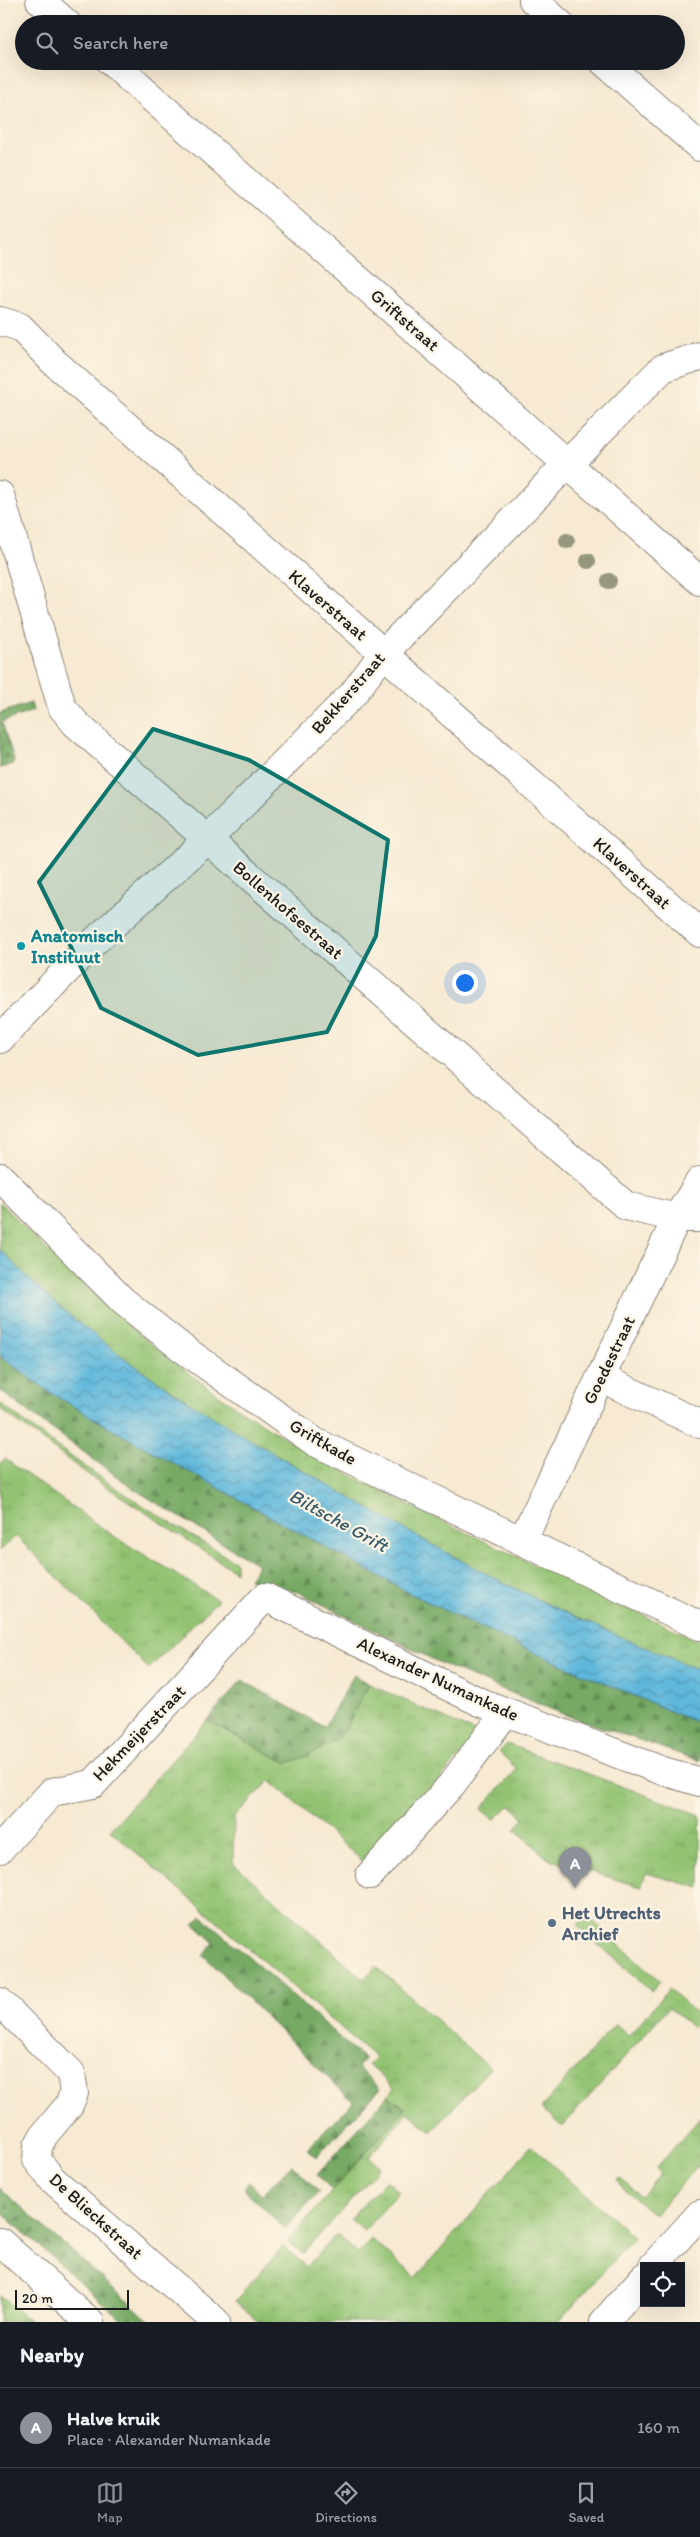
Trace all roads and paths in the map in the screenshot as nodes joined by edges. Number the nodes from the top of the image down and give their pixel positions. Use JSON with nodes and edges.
{"nodes":[{"id":1,"x":40,"y":0,"type":"edge"},
{"id":2,"x":533,"y":0,"type":"edge"},
{"id":3,"x":57,"y":15,"type":"edge"},
{"id":4,"x":550,"y":15,"type":"edge"},
{"id":5,"x":120,"y":70,"type":"edge"},
{"id":6,"x":613,"y":70,"type":"edge"},
{"id":7,"x":700,"y":147,"type":"edge"},
{"id":8,"x":0,"y":321,"type":"edge"},
{"id":9,"x":700,"y":356,"type":"edge"},
{"id":10,"x":568,"y":463,"type":"junction"},
{"id":11,"x":0,"y":495,"type":"edge"},
{"id":12,"x":700,"y":581,"type":"edge"},
{"id":13,"x":383,"y":654,"type":"junction"},
{"id":14,"x":208,"y":839,"type":"junction"},
{"id":15,"x":700,"y":933,"type":"edge"},
{"id":16,"x":0,"y":1039,"type":"edge"},
{"id":17,"x":0,"y":1177,"type":"edge"},
{"id":18,"x":700,"y":1180,"type":"edge"},
{"id":19,"x":688,"y":1218,"type":"edge"},
{"id":20,"x":601,"y":1378,"type":"junction"},
{"id":21,"x":700,"y":1424,"type":"edge"},
{"id":22,"x":522,"y":1541,"type":"junction"},
{"id":23,"x":266,"y":1597,"type":"joint"},
{"id":24,"x":700,"y":1626,"type":"edge"},
{"id":25,"x":506,"y":1712,"type":"junction"},
{"id":26,"x":700,"y":1782,"type":"edge"},
{"id":27,"x":0,"y":1849,"type":"edge"},
{"id":28,"x":370,"y":1875,"type":"dead end"},
{"id":29,"x":0,"y":2002,"type":"edge"},
{"id":30,"x":700,"y":2214,"type":"edge"},
{"id":31,"x":0,"y":2242,"type":"edge"},
{"id":32,"x":657,"y":2262,"type":"edge"},
{"id":33,"x":640,"y":2281,"type":"edge"},
{"id":34,"x":90,"y":2322,"type":"edge"},
{"id":35,"x":216,"y":2322,"type":"edge"},
{"id":36,"x":604,"y":2322,"type":"edge"}],
"edges":[{"from":1,"to":3,"type":"street"},
{"from":2,"to":4,"type":"street"},
{"from":5,"to":10,"type":"street","name":"Griftstraat"},
{"from":6,"to":7,"type":"street"},
{"from":8,"to":13,"type":"street","name":"Klaverstraat"},
{"from":9,"to":10,"type":"street","name":"Bekkerstraat"},
{"from":10,"to":12,"type":"street","name":"Griftstraat"},
{"from":10,"to":13,"type":"street","name":"Bekkerstraat"},
{"from":11,"to":14,"type":"street","name":"Bollenhofsestraat"},
{"from":13,"to":14,"type":"street","name":"Bekkerstraat"},
{"from":13,"to":15,"type":"street","name":"Klaverstraat"},
{"from":14,"to":16,"type":"street","name":"Bekkerstraat"},
{"from":14,"to":19,"type":"street","name":"Bollenhofsestraat"},
{"from":17,"to":22,"type":"street","name":"Griftkade"},
{"from":18,"to":19,"type":"street","name":"Goedestraat"},
{"from":19,"to":20,"type":"street","name":"Goedestraat"},
{"from":20,"to":21,"type":"street"},
{"from":20,"to":22,"type":"street","name":"Goedestraat"},
{"from":22,"to":24,"type":"street","name":"Griftkade"},
{"from":23,"to":25,"type":"street","name":"Alexander Numankade"},
{"from":23,"to":27,"type":"street","name":"Hekmeijerstraat"},
{"from":25,"to":26,"type":"street","name":"Alexander Numankade"},
{"from":25,"to":28,"type":"street"},
{"from":29,"to":35,"type":"street","name":"De Blieckstraat"},
{"from":30,"to":32,"type":"street"},
{"from":31,"to":34,"type":"street"},
{"from":33,"to":36,"type":"street"}]}
